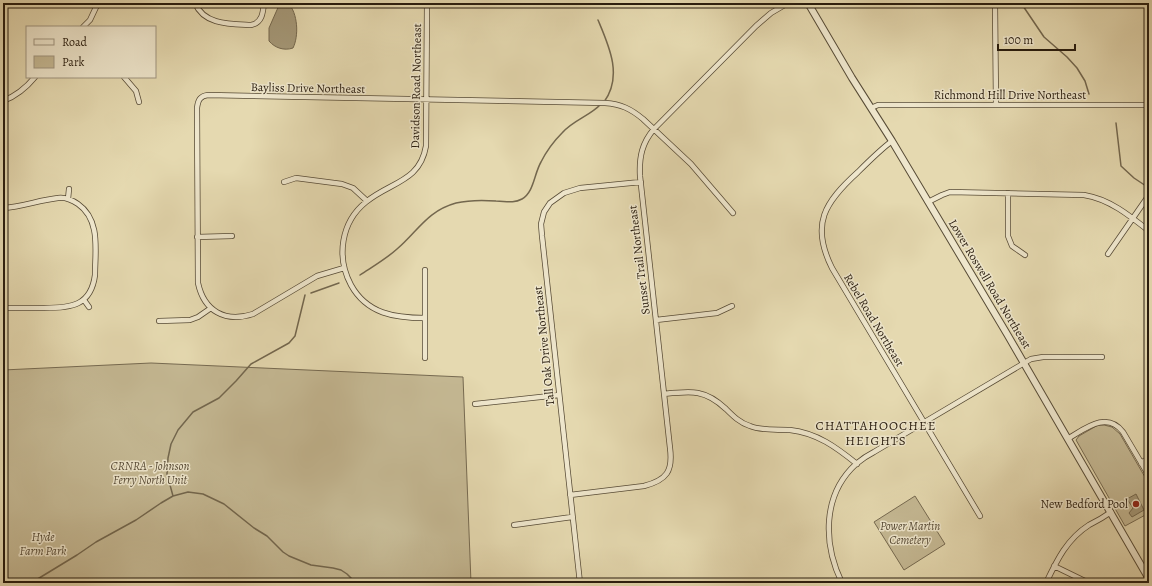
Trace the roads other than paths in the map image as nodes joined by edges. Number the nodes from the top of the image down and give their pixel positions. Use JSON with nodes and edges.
{"nodes":[{"id":1,"x":98,"y":3,"type":"edge"},
{"id":2,"x":195,"y":3,"type":"edge"},
{"id":3,"x":264,"y":3,"type":"edge"},
{"id":4,"x":427,"y":3,"type":"edge"},
{"id":5,"x":788,"y":3,"type":"edge"},
{"id":6,"x":808,"y":3,"type":"edge"},
{"id":7,"x":995,"y":3,"type":"edge"},
{"id":8,"x":84,"y":26,"type":"edge"},
{"id":9,"x":34,"y":78,"type":"edge"},
{"id":10,"x":125,"y":78,"type":"edge"},
{"id":11,"x":426,"y":100,"type":"junction"},
{"id":12,"x":3,"y":101,"type":"edge"},
{"id":13,"x":139,"y":102,"type":"dead end"},
{"id":14,"x":996,"y":105,"type":"junction"},
{"id":15,"x":1149,"y":105,"type":"edge"},
{"id":16,"x":871,"y":108,"type":"junction"},
{"id":17,"x":654,"y":129,"type":"junction"},
{"id":18,"x":892,"y":141,"type":"junction"},
{"id":19,"x":284,"y":182,"type":"dead end"},
{"id":20,"x":641,"y":182,"type":"junction"},
{"id":21,"x":69,"y":188,"type":"dead end"},
{"id":22,"x":1008,"y":193,"type":"junction"},
{"id":23,"x":1149,"y":195,"type":"edge"},
{"id":24,"x":68,"y":199,"type":"junction"},
{"id":25,"x":367,"y":201,"type":"junction"},
{"id":26,"x":928,"y":202,"type":"junction"},
{"id":27,"x":3,"y":208,"type":"edge"},
{"id":28,"x":733,"y":213,"type":"dead end"},
{"id":29,"x":1133,"y":218,"type":"junction"},
{"id":30,"x":1149,"y":231,"type":"edge"},
{"id":31,"x":232,"y":236,"type":"dead end"},
{"id":32,"x":197,"y":237,"type":"junction"},
{"id":33,"x":1108,"y":254,"type":"dead end"},
{"id":34,"x":1025,"y":255,"type":"dead end"},
{"id":35,"x":344,"y":268,"type":"junction"},
{"id":36,"x":425,"y":270,"type":"dead end"},
{"id":37,"x":84,"y":300,"type":"junction"},
{"id":38,"x":732,"y":306,"type":"dead end"},
{"id":39,"x":89,"y":307,"type":"dead end"},
{"id":40,"x":3,"y":308,"type":"edge"},
{"id":41,"x":211,"y":308,"type":"junction"},
{"id":42,"x":425,"y":318,"type":"junction"},
{"id":43,"x":656,"y":320,"type":"junction"},
{"id":44,"x":159,"y":321,"type":"dead end"},
{"id":45,"x":1102,"y":357,"type":"dead end"},
{"id":46,"x":425,"y":358,"type":"dead end"},
{"id":47,"x":1024,"y":364,"type":"junction"},
{"id":48,"x":664,"y":394,"type":"junction"},
{"id":49,"x":559,"y":395,"type":"junction"},
{"id":50,"x":475,"y":404,"type":"dead end"},
{"id":51,"x":923,"y":423,"type":"junction"},
{"id":52,"x":1069,"y":438,"type":"junction"},
{"id":53,"x":1149,"y":458,"type":"edge"},
{"id":54,"x":1141,"y":463,"type":"junction"},
{"id":55,"x":856,"y":464,"type":"junction"},
{"id":56,"x":1149,"y":476,"type":"edge"},
{"id":57,"x":570,"y":494,"type":"junction"},
{"id":58,"x":1112,"y":512,"type":"junction"},
{"id":59,"x":980,"y":516,"type":"dead end"},
{"id":60,"x":572,"y":517,"type":"junction"},
{"id":61,"x":514,"y":525,"type":"dead end"},
{"id":62,"x":1054,"y":566,"type":"junction"},
{"id":63,"x":1149,"y":579,"type":"edge"},
{"id":64,"x":580,"y":583,"type":"edge"},
{"id":65,"x":842,"y":583,"type":"edge"},
{"id":66,"x":1046,"y":583,"type":"edge"},
{"id":67,"x":1090,"y":583,"type":"edge"}],
"edges":[{"from":1,"to":8,"type":"street"},
{"from":2,"to":3,"type":"street"},
{"from":4,"to":11,"type":"street","name":"Davidson Road Northeast"},
{"from":5,"to":17,"type":"street","name":"Sunset Trail Northeast"},
{"from":6,"to":16,"type":"street","name":"Lower Roswell Road Northeast"},
{"from":7,"to":14,"type":"street"},
{"from":9,"to":12,"type":"street"},
{"from":10,"to":13,"type":"street"},
{"from":11,"to":17,"type":"street","name":"Bayliss Drive Northeast"},
{"from":11,"to":25,"type":"street","name":"Davidson Road Northeast"},
{"from":11,"to":32,"type":"street","name":"Bayliss Drive Northeast"},
{"from":14,"to":15,"type":"street","name":"Richmond Hill Drive Northeast"},
{"from":14,"to":16,"type":"street","name":"Richmond Hill Drive Northeast"},
{"from":16,"to":18,"type":"street","name":"Lower Roswell Road Northeast"},
{"from":17,"to":20,"type":"street","name":"Sunset Trail Northeast"},
{"from":17,"to":28,"type":"street","name":"Bayliss Drive Northeast"},
{"from":18,"to":26,"type":"street","name":"Lower Roswell Road Northeast"},
{"from":18,"to":51,"type":"street","name":"Rebel Road Northeast"},
{"from":19,"to":25,"type":"street"},
{"from":20,"to":43,"type":"street","name":"Sunset Trail Northeast"},
{"from":20,"to":49,"type":"street","name":"Tall Oak Drive Northeast"},
{"from":21,"to":24,"type":"street"},
{"from":22,"to":26,"type":"street"},
{"from":22,"to":29,"type":"street"},
{"from":22,"to":34,"type":"street"},
{"from":23,"to":29,"type":"street"},
{"from":24,"to":27,"type":"street"},
{"from":24,"to":37,"type":"street"},
{"from":25,"to":35,"type":"street","name":"Davidson Road Northeast"},
{"from":26,"to":47,"type":"street","name":"Lower Roswell Road Northeast"},
{"from":29,"to":30,"type":"street"},
{"from":29,"to":33,"type":"street"},
{"from":31,"to":32,"type":"street"},
{"from":32,"to":41,"type":"street","name":"Bayliss Drive Northeast"},
{"from":35,"to":41,"type":"street"},
{"from":35,"to":42,"type":"street","name":"Davidson Road Northeast"},
{"from":36,"to":42,"type":"street"},
{"from":37,"to":39,"type":"street"},
{"from":37,"to":40,"type":"street"},
{"from":38,"to":43,"type":"street"},
{"from":41,"to":44,"type":"street"},
{"from":42,"to":46,"type":"street"},
{"from":43,"to":48,"type":"street","name":"Sunset Trail Northeast"},
{"from":45,"to":47,"type":"street"},
{"from":47,"to":51,"type":"street"},
{"from":47,"to":52,"type":"street","name":"Lower Roswell Road Northeast"},
{"from":48,"to":55,"type":"street"},
{"from":48,"to":57,"type":"street","name":"Sunset Trail Northeast"},
{"from":49,"to":50,"type":"street"},
{"from":49,"to":57,"type":"street","name":"Tall Oak Drive Northeast"},
{"from":51,"to":55,"type":"street"},
{"from":51,"to":59,"type":"street","name":"Rebel Road Northeast"},
{"from":52,"to":54,"type":"street"},
{"from":52,"to":58,"type":"street","name":"Lower Roswell Road Northeast"},
{"from":53,"to":54,"type":"street"},
{"from":54,"to":56,"type":"street"},
{"from":55,"to":65,"type":"street"},
{"from":57,"to":60,"type":"street","name":"Tall Oak Drive Northeast"},
{"from":58,"to":62,"type":"street"},
{"from":58,"to":63,"type":"street","name":"Lower Roswell Road Northeast"},
{"from":60,"to":61,"type":"street"},
{"from":60,"to":64,"type":"street","name":"Tall Oak Drive Northeast"},
{"from":62,"to":66,"type":"street"},
{"from":62,"to":67,"type":"street"}]}
